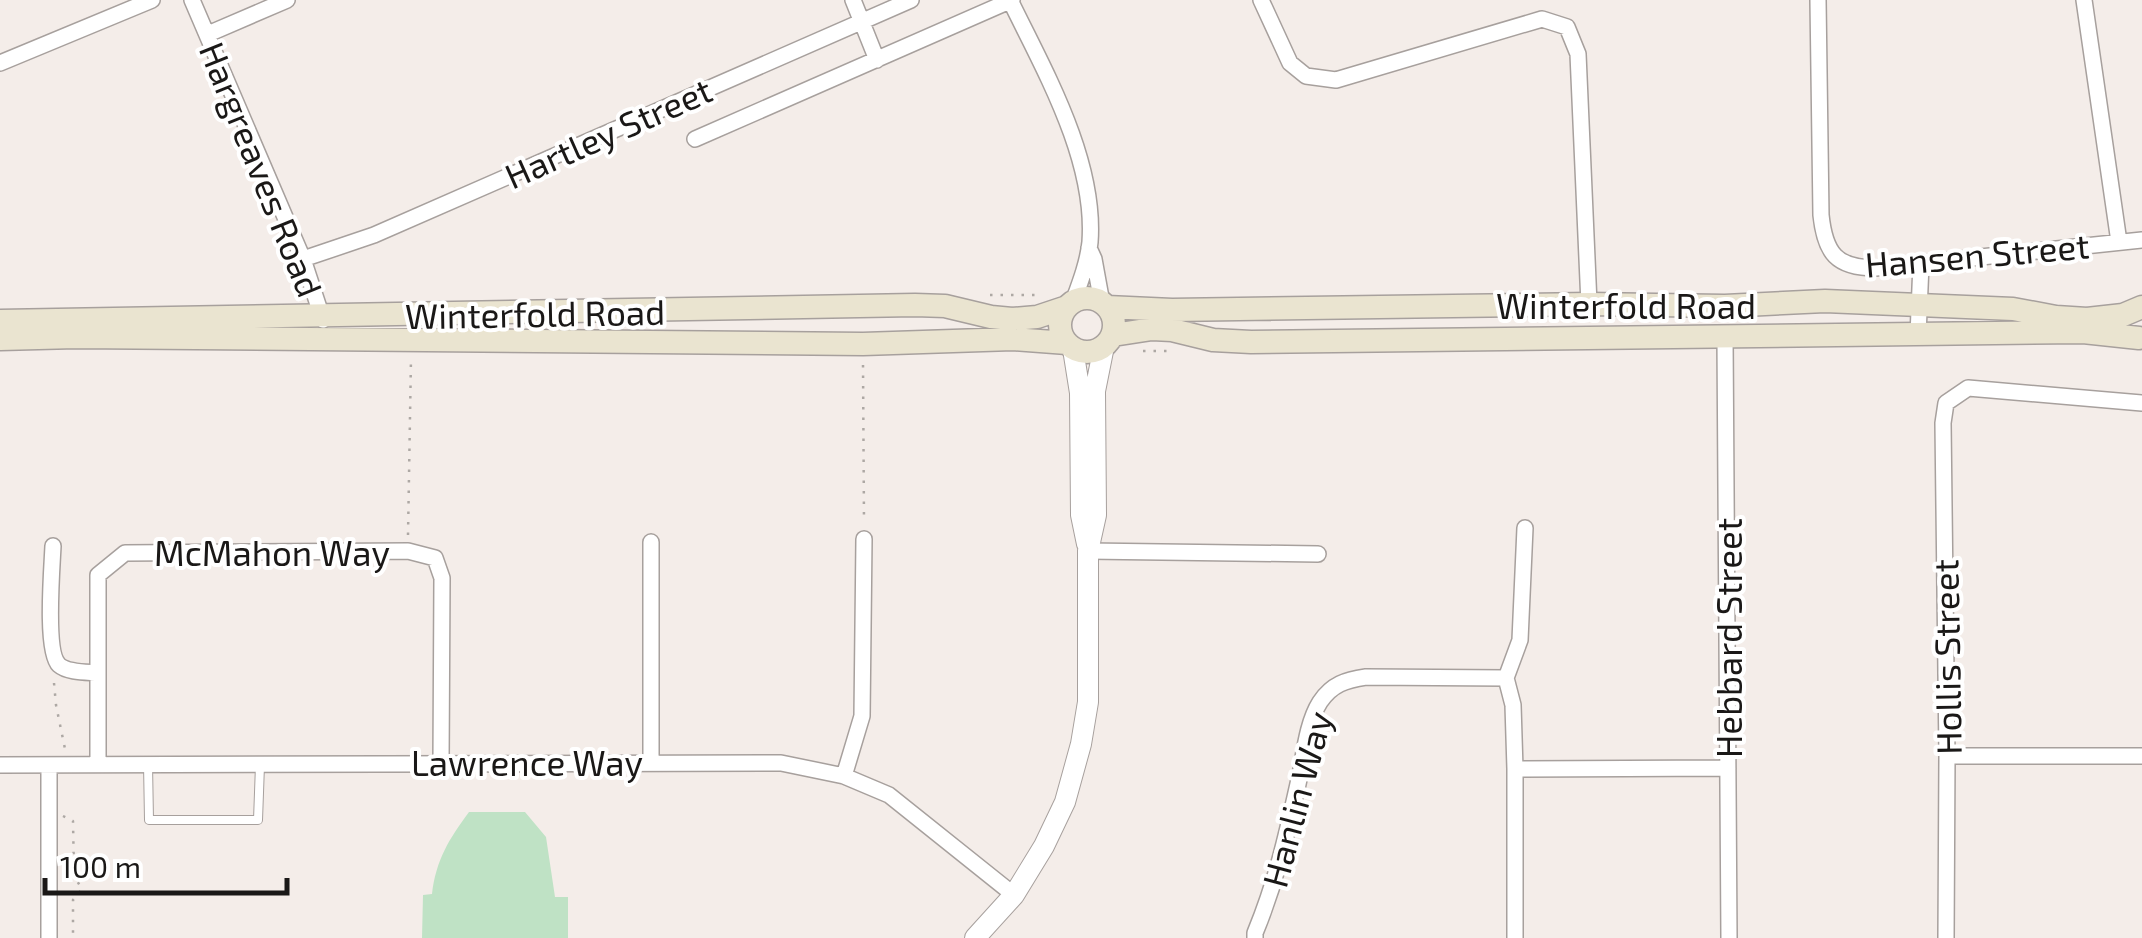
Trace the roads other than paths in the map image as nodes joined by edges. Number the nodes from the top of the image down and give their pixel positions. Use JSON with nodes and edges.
{"nodes":[{"id":1,"x":152,"y":0,"type":"edge"},
{"id":2,"x":192,"y":0,"type":"edge"},
{"id":3,"x":287,"y":0,"type":"edge"},
{"id":4,"x":853,"y":0,"type":"edge"},
{"id":5,"x":911,"y":0,"type":"edge"},
{"id":6,"x":1011,"y":0,"type":"edge"},
{"id":7,"x":1261,"y":0,"type":"edge"},
{"id":8,"x":1818,"y":0,"type":"edge"},
{"id":9,"x":2084,"y":0,"type":"edge"},
{"id":10,"x":862,"y":21,"type":"junction"},
{"id":11,"x":208,"y":34,"type":"junction"},
{"id":12,"x":878,"y":60,"type":"junction"},
{"id":13,"x":0,"y":63,"type":"edge"},
{"id":14,"x":695,"y":139,"type":"dead end"},
{"id":15,"x":2142,"y":240,"type":"edge"},
{"id":16,"x":2120,"y":242,"type":"junction"},
{"id":17,"x":1089,"y":248,"type":"junction"},
{"id":18,"x":304,"y":259,"type":"junction"},
{"id":19,"x":1921,"y":264,"type":"junction"},
{"id":20,"x":1070,"y":304,"type":"junction"},
{"id":21,"x":1589,"y":304,"type":"junction"},
{"id":22,"x":1104,"y":305,"type":"junction"},
{"id":23,"x":1919,"y":305,"type":"junction"},
{"id":24,"x":2142,"y":307,"type":"edge"},
{"id":25,"x":322,"y":316,"type":"junction"},
{"id":26,"x":0,"y":321,"type":"edge"},
{"id":27,"x":1918,"y":335,"type":"junction"},
{"id":28,"x":0,"y":338,"type":"edge"},
{"id":29,"x":1725,"y":338,"type":"junction"},
{"id":30,"x":326,"y":340,"type":"junction"},
{"id":31,"x":2141,"y":340,"type":"edge"},
{"id":32,"x":1108,"y":341,"type":"junction"},
{"id":33,"x":1070,"y":346,"type":"junction"},
{"id":34,"x":2142,"y":403,"type":"edge"},
{"id":35,"x":1525,"y":528,"type":"dead end"},
{"id":36,"x":864,"y":539,"type":"road end"},
{"id":37,"x":650,"y":542,"type":"dead end"},
{"id":38,"x":52,"y":546,"type":"dead end"},
{"id":39,"x":1088,"y":550,"type":"junction"},
{"id":40,"x":1318,"y":554,"type":"dead end"},
{"id":41,"x":98,"y":673,"type":"junction"},
{"id":42,"x":1506,"y":678,"type":"junction"},
{"id":43,"x":1948,"y":756,"type":"junction"},
{"id":44,"x":2142,"y":756,"type":"edge"},
{"id":45,"x":651,"y":762,"type":"junction"},
{"id":46,"x":441,"y":763,"type":"junction"},
{"id":47,"x":98,"y":764,"type":"junction"},
{"id":48,"x":148,"y":764,"type":"junction"},
{"id":49,"x":260,"y":764,"type":"junction"},
{"id":50,"x":0,"y":765,"type":"edge"},
{"id":51,"x":49,"y":765,"type":"junction"},
{"id":52,"x":1516,"y":768,"type":"junction"},
{"id":53,"x":1728,"y":768,"type":"junction"},
{"id":54,"x":844,"y":776,"type":"junction"},
{"id":55,"x":1014,"y":894,"type":"junction"},
{"id":56,"x":974,"y":936,"type":"edge"},
{"id":57,"x":49,"y":938,"type":"edge"},
{"id":58,"x":1255,"y":938,"type":"edge"},
{"id":59,"x":1515,"y":938,"type":"edge"},
{"id":60,"x":1729,"y":938,"type":"edge"},
{"id":61,"x":1946,"y":938,"type":"edge"}],
"edges":[{"from":1,"to":13,"type":"street"},
{"from":2,"to":11,"type":"street","name":"Hargreaves Road"},
{"from":3,"to":11,"type":"street"},
{"from":4,"to":10,"type":"street"},
{"from":5,"to":10,"type":"street","name":"Hartley Street"},
{"from":6,"to":12,"type":"street","name":"Hartley Street"},
{"from":6,"to":17,"type":"street"},
{"from":7,"to":21,"type":"street"},
{"from":8,"to":19,"type":"street","name":"Hansen Street"},
{"from":9,"to":16,"type":"street"},
{"from":10,"to":12,"type":"street"},
{"from":10,"to":18,"type":"street","name":"Hartley Street"},
{"from":11,"to":18,"type":"street","name":"Hargreaves Road"},
{"from":12,"to":14,"type":"street","name":"Hartley Street"},
{"from":15,"to":16,"type":"street","name":"Hansen Street"},
{"from":16,"to":19,"type":"street","name":"Hansen Street"},
{"from":17,"to":20,"type":"street"},
{"from":17,"to":22,"type":"street"},
{"from":18,"to":25,"type":"street","name":"Hargreaves Road"},
{"from":19,"to":23,"type":"street"},
{"from":20,"to":22,"type":"main road"},
{"from":20,"to":25,"type":"main road","name":"Winterfold Road"},
{"from":20,"to":33,"type":"main road"},
{"from":21,"to":22,"type":"main road","name":"Winterfold Road"},
{"from":21,"to":23,"type":"main road","name":"Winterfold Road"},
{"from":22,"to":32,"type":"main road"},
{"from":23,"to":24,"type":"main road","name":"Winterfold Road"},
{"from":23,"to":27,"type":"street"},
{"from":24,"to":31,"type":"main road"},
{"from":25,"to":26,"type":"main road","name":"Winterfold Road"},
{"from":25,"to":30,"type":"street","name":"Hargreaves Road"},
{"from":27,"to":29,"type":"main road","name":"Winterfold Road"},
{"from":27,"to":31,"type":"main road","name":"Winterfold Road"},
{"from":28,"to":30,"type":"main road","name":"Winterfold Road"},
{"from":29,"to":32,"type":"main road","name":"Winterfold Road"},
{"from":29,"to":53,"type":"street","name":"Hebbard Street"},
{"from":30,"to":33,"type":"main road","name":"Winterfold Road"},
{"from":32,"to":33,"type":"main road"},
{"from":32,"to":39,"type":"street"},
{"from":33,"to":39,"type":"street"},
{"from":34,"to":43,"type":"street","name":"Hollis Street"},
{"from":35,"to":42,"type":"street"},
{"from":36,"to":54,"type":"street"},
{"from":37,"to":45,"type":"street"},
{"from":38,"to":41,"type":"street"},
{"from":39,"to":40,"type":"street"},
{"from":39,"to":55,"type":"street"},
{"from":41,"to":46,"type":"street","name":"McMahon Way"},
{"from":41,"to":47,"type":"street","name":"McMahon Way"},
{"from":42,"to":52,"type":"street"},
{"from":42,"to":58,"type":"street","name":"Hanlin Way"},
{"from":43,"to":44,"type":"street"},
{"from":43,"to":61,"type":"street","name":"Hollis Street"},
{"from":45,"to":46,"type":"street","name":"Lawrence Way"},
{"from":45,"to":54,"type":"street","name":"Lawrence Way"},
{"from":46,"to":49,"type":"street","name":"Lawrence Way"},
{"from":47,"to":48,"type":"street","name":"Lawrence Way"},
{"from":47,"to":51,"type":"street","name":"Lawrence Way"},
{"from":48,"to":49,"type":"street","name":"Lawrence Way"},
{"from":48,"to":49,"type":"lane"},
{"from":50,"to":51,"type":"street","name":"Lawrence Way"},
{"from":51,"to":57,"type":"street"},
{"from":52,"to":53,"type":"street"},
{"from":52,"to":59,"type":"street"},
{"from":53,"to":60,"type":"street","name":"Hebbard Street"},
{"from":54,"to":55,"type":"street","name":"Lawrence Way"},
{"from":55,"to":56,"type":"street"}]}
